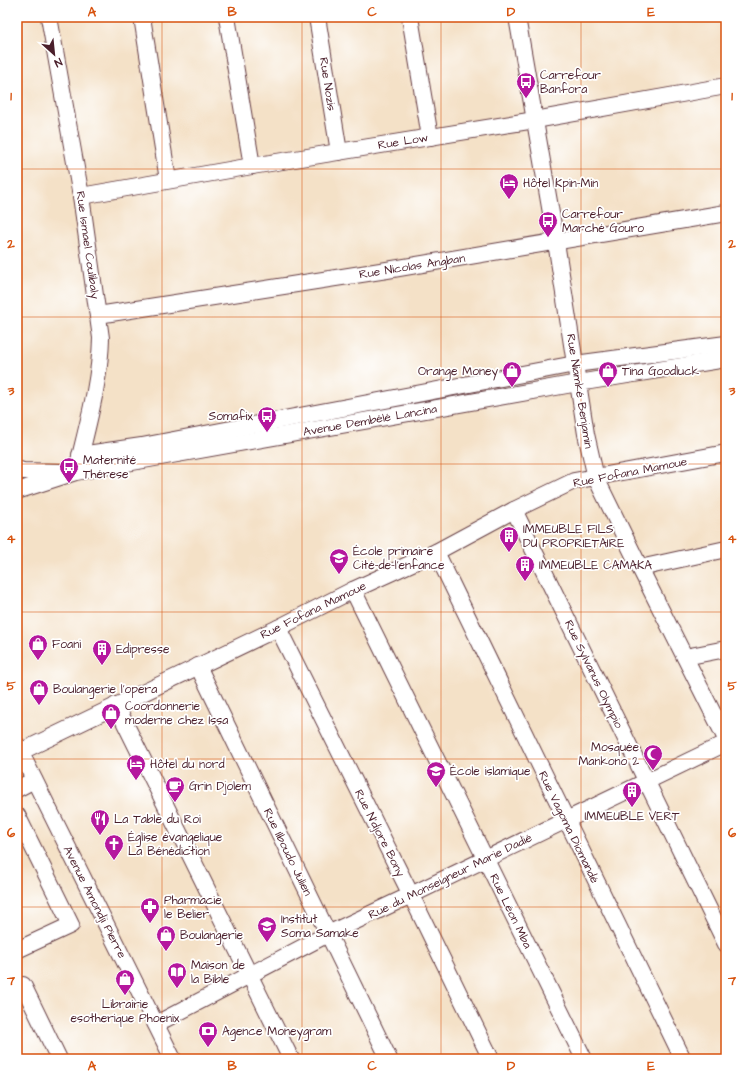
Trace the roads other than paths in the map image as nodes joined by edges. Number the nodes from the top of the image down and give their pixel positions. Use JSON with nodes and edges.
{"nodes":[{"id":1,"x":49,"y":17,"type":"edge"},
{"id":2,"x":142,"y":17,"type":"edge"},
{"id":3,"x":227,"y":17,"type":"edge"},
{"id":4,"x":317,"y":17,"type":"edge"},
{"id":5,"x":410,"y":17,"type":"edge"},
{"id":6,"x":517,"y":17,"type":"edge"},
{"id":7,"x":726,"y":86,"type":"edge"},
{"id":8,"x":535,"y":120,"type":"junction"},
{"id":9,"x":430,"y":137,"type":"junction"},
{"id":10,"x":339,"y":152,"type":"junction"},
{"id":11,"x":252,"y":166,"type":"junction"},
{"id":12,"x":168,"y":180,"type":"junction"},
{"id":13,"x":81,"y":196,"type":"junction"},
{"id":14,"x":726,"y":213,"type":"edge"},
{"id":15,"x":556,"y":242,"type":"junction"},
{"id":16,"x":98,"y":315,"type":"junction"},
{"id":17,"x":726,"y":344,"type":"edge"},
{"id":18,"x":726,"y":359,"type":"edge"},
{"id":19,"x":575,"y":364,"type":"junction"},
{"id":20,"x":578,"y":383,"type":"junction"},
{"id":21,"x":726,"y":453,"type":"edge"},
{"id":22,"x":80,"y":455,"type":"junction"},
{"id":23,"x":19,"y":470,"type":"edge"},
{"id":24,"x":76,"y":472,"type":"junction"},
{"id":25,"x":596,"y":478,"type":"junction"},
{"id":26,"x":17,"y":491,"type":"edge"},
{"id":27,"x":514,"y":510,"type":"junction"},
{"id":28,"x":726,"y":549,"type":"edge"},
{"id":29,"x":436,"y":552,"type":"junction"},
{"id":30,"x":640,"y":568,"type":"junction"},
{"id":31,"x":354,"y":590,"type":"junction"},
{"id":32,"x":278,"y":628,"type":"junction"},
{"id":33,"x":726,"y":649,"type":"edge"},
{"id":34,"x":685,"y":657,"type":"junction"},
{"id":35,"x":198,"y":666,"type":"junction"},
{"id":36,"x":116,"y":705,"type":"junction"},
{"id":37,"x":726,"y":739,"type":"edge"},
{"id":38,"x":726,"y":743,"type":"edge"},
{"id":39,"x":19,"y":748,"type":"edge"},
{"id":40,"x":34,"y":780,"type":"junction"},
{"id":41,"x":646,"y":781,"type":"junction"},
{"id":42,"x":17,"y":789,"type":"edge"},
{"id":43,"x":17,"y":815,"type":"edge"},
{"id":44,"x":566,"y":820,"type":"junction"},
{"id":45,"x":485,"y":859,"type":"junction"},
{"id":46,"x":411,"y":895,"type":"junction"},
{"id":47,"x":328,"y":934,"type":"junction"},
{"id":48,"x":726,"y":944,"type":"edge"},
{"id":49,"x":17,"y":950,"type":"edge"},
{"id":50,"x":249,"y":975,"type":"junction"},
{"id":51,"x":19,"y":982,"type":"edge"},
{"id":52,"x":156,"y":1024,"type":"junction"},
{"id":53,"x":59,"y":1059,"type":"edge"},
{"id":54,"x":173,"y":1059,"type":"edge"},
{"id":55,"x":291,"y":1059,"type":"edge"},
{"id":56,"x":389,"y":1059,"type":"edge"},
{"id":57,"x":491,"y":1059,"type":"edge"},
{"id":58,"x":584,"y":1059,"type":"edge"},
{"id":59,"x":683,"y":1059,"type":"edge"}],
"edges":[{"from":1,"to":13,"type":"street","name":"Rue Ismael Coulibaly"},
{"from":2,"to":12,"type":"street"},
{"from":3,"to":11,"type":"street"},
{"from":4,"to":10,"type":"street","name":"Rue Nozis"},
{"from":5,"to":9,"type":"street"},
{"from":6,"to":8,"type":"street","name":"Rue Niamké Benjamin"},
{"from":7,"to":8,"type":"street","name":"Rue Low"},
{"from":8,"to":9,"type":"street","name":"Rue Low"},
{"from":8,"to":15,"type":"street","name":"Rue Niamké Benjamin"},
{"from":9,"to":10,"type":"street","name":"Rue Low"},
{"from":10,"to":11,"type":"street","name":"Rue Low"},
{"from":11,"to":12,"type":"street","name":"Rue Low"},
{"from":12,"to":13,"type":"street","name":"Rue Low"},
{"from":13,"to":16,"type":"street","name":"Rue Ismael Coulibaly"},
{"from":14,"to":15,"type":"street","name":"Rue Nicolas Angban"},
{"from":15,"to":16,"type":"street","name":"Rue Nicolas Angban"},
{"from":15,"to":19,"type":"street","name":"Rue Niamké Benjamin"},
{"from":16,"to":22,"type":"street","name":"Rue Ismael Coulibaly"},
{"from":17,"to":19,"type":"street"},
{"from":18,"to":20,"type":"street","name":"Avenue Dembélé Lancina"},
{"from":19,"to":20,"type":"street","name":"Rue Niamké Benjamin"},
{"from":19,"to":22,"type":"street"},
{"from":20,"to":24,"type":"street","name":"Avenue Dembélé Lancina"},
{"from":20,"to":25,"type":"street","name":"Rue Niamké Benjamin"},
{"from":21,"to":25,"type":"street","name":"Rue Fofana Mamoue"},
{"from":22,"to":24,"type":"street","name":"Rue Ismael Coulibaly"},
{"from":23,"to":24,"type":"street"},
{"from":24,"to":26,"type":"street","name":"Avenue Dembélé Lancina"},
{"from":25,"to":27,"type":"street","name":"Rue Fofana Mamoue"},
{"from":25,"to":30,"type":"street","name":"Rue Niamké Benjamin"},
{"from":27,"to":29,"type":"street","name":"Rue Fofana Mamoue"},
{"from":27,"to":41,"type":"street","name":"Rue Sylvanus Olympio"},
{"from":28,"to":30,"type":"street"},
{"from":29,"to":31,"type":"street","name":"Rue Fofana Mamoue"},
{"from":29,"to":44,"type":"street","name":"Rue Vagoma Diomandé"},
{"from":30,"to":34,"type":"street","name":"Rue Niamké Benjamin"},
{"from":31,"to":32,"type":"street","name":"Rue Fofana Mamoue"},
{"from":31,"to":45,"type":"street","name":"Rue Léon Mba"},
{"from":32,"to":35,"type":"street","name":"Rue Fofana Mamoue"},
{"from":32,"to":46,"type":"street","name":"Rue N'djore Bony"},
{"from":33,"to":34,"type":"street"},
{"from":34,"to":37,"type":"street","name":"Rue Niamké Benjamin"},
{"from":35,"to":36,"type":"street","name":"Rue Fofana Mamoue"},
{"from":35,"to":47,"type":"street","name":"Rue Ilboudo Julien"},
{"from":36,"to":39,"type":"street","name":"Rue Fofana Mamoue"},
{"from":36,"to":50,"type":"street"},
{"from":38,"to":41,"type":"street","name":"Rue du Monseigneur Marie Dadié"},
{"from":39,"to":40,"type":"street","name":"Avenue Amondji Pierre"},
{"from":40,"to":42,"type":"street"},
{"from":40,"to":52,"type":"street","name":"Avenue Amondji Pierre"},
{"from":41,"to":44,"type":"street","name":"Rue du Monseigneur Marie Dadié"},
{"from":41,"to":48,"type":"street","name":"Rue Sylvanus Olympio"},
{"from":43,"to":49,"type":"street"},
{"from":44,"to":45,"type":"street","name":"Rue du Monseigneur Marie Dadié"},
{"from":44,"to":59,"type":"street","name":"Rue Vagoma Diomandé"},
{"from":45,"to":46,"type":"street","name":"Rue du Monseigneur Marie Dadié"},
{"from":45,"to":58,"type":"street","name":"Rue Léon Mba"},
{"from":46,"to":47,"type":"street","name":"Rue du Monseigneur Marie Dadié"},
{"from":46,"to":57,"type":"street","name":"Rue N'djore Bony"},
{"from":47,"to":50,"type":"street","name":"Rue du Monseigneur Marie Dadié"},
{"from":47,"to":56,"type":"street","name":"Rue Ilboudo Julien"},
{"from":50,"to":52,"type":"street","name":"Rue du Monseigneur Marie Dadié"},
{"from":50,"to":55,"type":"street"},
{"from":51,"to":53,"type":"street"},
{"from":52,"to":54,"type":"street","name":"Avenue Amondji Pierre"}]}
